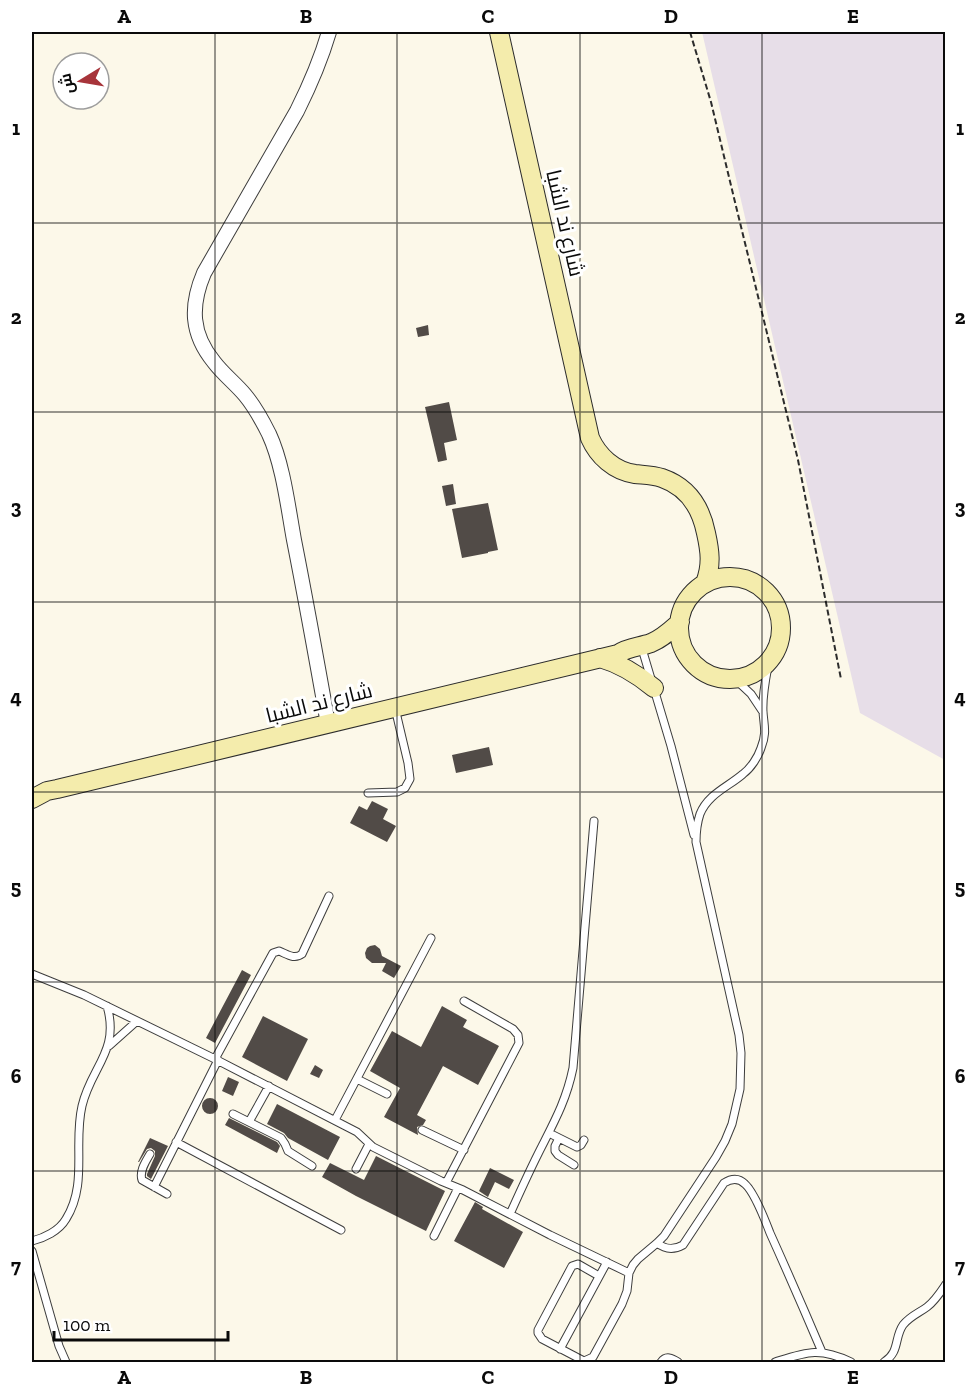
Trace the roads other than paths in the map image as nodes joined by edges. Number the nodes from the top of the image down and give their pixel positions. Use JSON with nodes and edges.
{"nodes":[{"id":1,"x":329,"y":32,"type":"edge"},
{"id":2,"x":499,"y":32,"type":"edge"},
{"id":3,"x":587,"y":424,"type":"junction"},
{"id":4,"x":737,"y":577,"type":"junction"},
{"id":5,"x":705,"y":583,"type":"junction"},
{"id":6,"x":680,"y":621,"type":"junction"},
{"id":7,"x":643,"y":652,"type":"junction"},
{"id":8,"x":609,"y":656,"type":"junction"},
{"id":9,"x":687,"y":656,"type":"junction"},
{"id":10,"x":769,"y":661,"type":"junction"},
{"id":11,"x":735,"y":679,"type":"junction"},
{"id":12,"x":654,"y":688,"type":"junction"},
{"id":13,"x":395,"y":708,"type":"junction"},
{"id":14,"x":763,"y":712,"type":"junction"},
{"id":15,"x":328,"y":724,"type":"junction"},
{"id":16,"x":368,"y":793,"type":"dead end"},
{"id":17,"x":32,"y":799,"type":"edge"},
{"id":18,"x":594,"y":821,"type":"dead end"},
{"id":19,"x":696,"y":842,"type":"junction"},
{"id":20,"x":330,"y":896,"type":"dead end"},
{"id":21,"x":431,"y":938,"type":"dead end"},
{"id":22,"x":32,"y":974,"type":"edge"},
{"id":23,"x":464,"y":1001,"type":"dead end"},
{"id":24,"x":107,"y":1006,"type":"junction"},
{"id":25,"x":137,"y":1021,"type":"junction"},
{"id":26,"x":109,"y":1046,"type":"junction"},
{"id":27,"x":216,"y":1060,"type":"junction"},
{"id":28,"x":357,"y":1079,"type":"junction"},
{"id":29,"x":268,"y":1086,"type":"junction"},
{"id":30,"x":387,"y":1094,"type":"dead end"},
{"id":31,"x":233,"y":1114,"type":"dead end"},
{"id":32,"x":335,"y":1120,"type":"junction"},
{"id":33,"x":249,"y":1122,"type":"junction"},
{"id":34,"x":422,"y":1130,"type":"dead end"},
{"id":35,"x":549,"y":1133,"type":"junction"},
{"id":36,"x":559,"y":1138,"type":"junction"},
{"id":37,"x":584,"y":1140,"type":"dead end"},
{"id":38,"x":176,"y":1142,"type":"junction"},
{"id":39,"x":369,"y":1144,"type":"junction"},
{"id":40,"x":464,"y":1150,"type":"junction"},
{"id":41,"x":150,"y":1154,"type":"dead end"},
{"id":42,"x":574,"y":1165,"type":"dead end"},
{"id":43,"x":312,"y":1166,"type":"dead end"},
{"id":44,"x":356,"y":1169,"type":"dead end"},
{"id":45,"x":446,"y":1183,"type":"junction"},
{"id":46,"x":154,"y":1187,"type":"junction"},
{"id":47,"x":458,"y":1188,"type":"junction"},
{"id":48,"x":167,"y":1194,"type":"dead end"},
{"id":49,"x":510,"y":1214,"type":"junction"},
{"id":50,"x":341,"y":1230,"type":"dead end"},
{"id":51,"x":434,"y":1236,"type":"dead end"},
{"id":52,"x":32,"y":1241,"type":"edge"},
{"id":53,"x":657,"y":1243,"type":"junction"},
{"id":54,"x":32,"y":1251,"type":"edge"},
{"id":55,"x":607,"y":1262,"type":"junction"},
{"id":56,"x":629,"y":1273,"type":"junction"},
{"id":57,"x":599,"y":1276,"type":"junction"},
{"id":58,"x":945,"y":1284,"type":"edge"},
{"id":59,"x":560,"y":1349,"type":"junction"},
{"id":60,"x":822,"y":1352,"type":"junction"},
{"id":61,"x":66,"y":1362,"type":"edge"},
{"id":62,"x":662,"y":1362,"type":"edge"},
{"id":63,"x":678,"y":1362,"type":"edge"},
{"id":64,"x":775,"y":1362,"type":"edge"},
{"id":65,"x":851,"y":1362,"type":"edge"},
{"id":66,"x":884,"y":1362,"type":"edge"}],
"edges":[{"from":1,"to":15,"type":"street"},
{"from":2,"to":3,"type":"main road","name":"شارع ند الشبا"},
{"from":3,"to":4,"type":"main road","name":"شارع ند الشبا"},
{"from":3,"to":5,"type":"main road","name":"شارع ند الشبا"},
{"from":4,"to":5,"type":"main road"},
{"from":4,"to":10,"type":"main road"},
{"from":5,"to":6,"type":"main road"},
{"from":6,"to":8,"type":"main road","name":"شارع ند الشبا"},
{"from":6,"to":9,"type":"main road"},
{"from":7,"to":8,"type":"main road","name":"شارع ند الشبا"},
{"from":7,"to":9,"type":"main road","name":"شارع ند الشبا"},
{"from":7,"to":12,"type":"lane"},
{"from":8,"to":12,"type":"main road"},
{"from":8,"to":13,"type":"main road","name":"شارع ند الشبا"},
{"from":9,"to":11,"type":"main road"},
{"from":10,"to":11,"type":"main road"},
{"from":10,"to":14,"type":"lane"},
{"from":11,"to":14,"type":"lane"},
{"from":12,"to":19,"type":"lane"},
{"from":13,"to":15,"type":"main road","name":"شارع ند الشبا"},
{"from":13,"to":16,"type":"lane"},
{"from":14,"to":19,"type":"lane"},
{"from":15,"to":17,"type":"main road","name":"شارع ند الشبا"},
{"from":18,"to":35,"type":"lane"},
{"from":19,"to":53,"type":"lane"},
{"from":20,"to":27,"type":"lane"},
{"from":21,"to":28,"type":"lane"},
{"from":22,"to":24,"type":"lane"},
{"from":23,"to":40,"type":"lane"},
{"from":24,"to":25,"type":"lane"},
{"from":24,"to":26,"type":"lane"},
{"from":25,"to":26,"type":"lane"},
{"from":25,"to":27,"type":"lane"},
{"from":26,"to":52,"type":"lane"},
{"from":27,"to":29,"type":"lane"},
{"from":27,"to":38,"type":"lane"},
{"from":28,"to":30,"type":"lane"},
{"from":28,"to":32,"type":"lane"},
{"from":29,"to":32,"type":"lane"},
{"from":29,"to":33,"type":"lane"},
{"from":31,"to":33,"type":"lane"},
{"from":32,"to":39,"type":"lane"},
{"from":33,"to":43,"type":"lane"},
{"from":34,"to":40,"type":"lane"},
{"from":35,"to":36,"type":"lane"},
{"from":35,"to":49,"type":"lane"},
{"from":36,"to":37,"type":"lane"},
{"from":36,"to":42,"type":"lane"},
{"from":38,"to":46,"type":"lane"},
{"from":38,"to":50,"type":"lane"},
{"from":39,"to":44,"type":"lane"},
{"from":39,"to":45,"type":"lane"},
{"from":40,"to":45,"type":"lane"},
{"from":41,"to":46,"type":"lane"},
{"from":45,"to":47,"type":"lane"},
{"from":46,"to":48,"type":"lane"},
{"from":47,"to":49,"type":"lane"},
{"from":47,"to":51,"type":"lane"},
{"from":49,"to":55,"type":"lane"},
{"from":53,"to":56,"type":"lane"},
{"from":53,"to":60,"type":"lane"},
{"from":54,"to":61,"type":"lane"},
{"from":55,"to":56,"type":"lane"},
{"from":55,"to":57,"type":"lane"},
{"from":56,"to":59,"type":"lane"},
{"from":57,"to":59,"type":"lane"},
{"from":57,"to":59,"type":"lane"},
{"from":58,"to":66,"type":"lane"},
{"from":60,"to":64,"type":"lane"},
{"from":60,"to":65,"type":"lane"},
{"from":62,"to":63,"type":"lane"}]}
